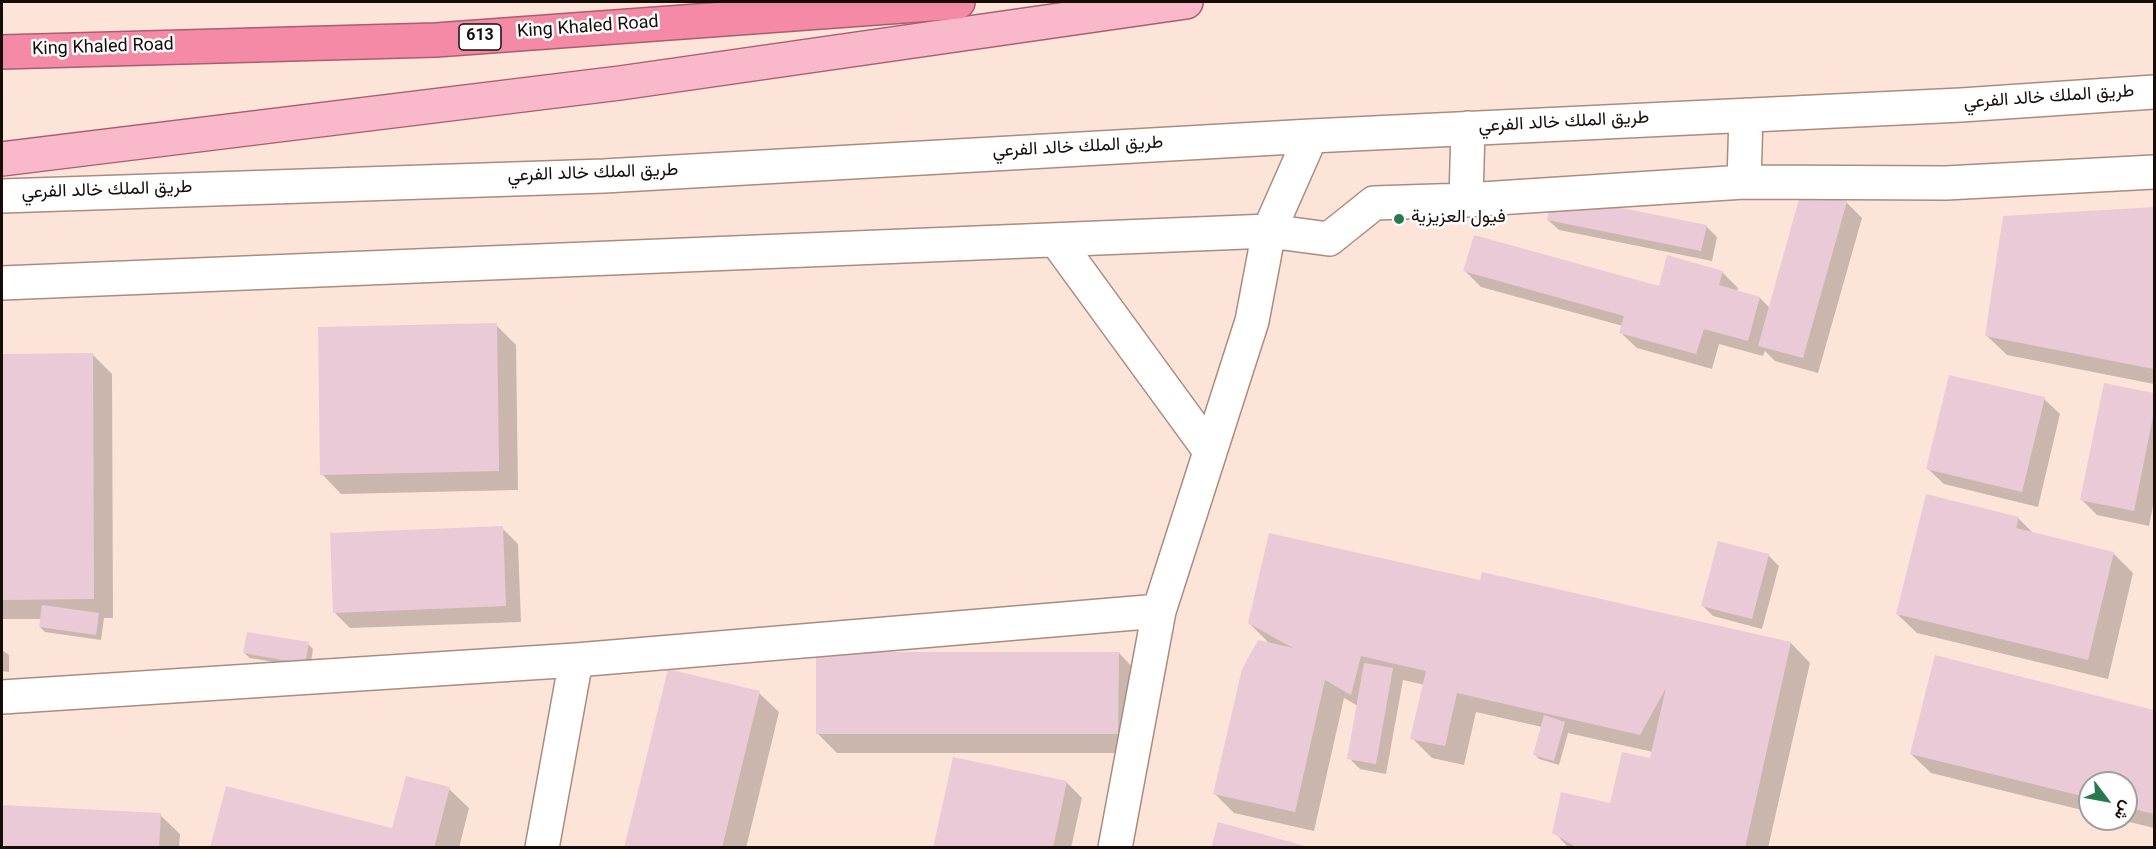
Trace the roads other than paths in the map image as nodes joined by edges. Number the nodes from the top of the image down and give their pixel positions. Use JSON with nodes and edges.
{"nodes":[{"id":1,"x":958,"y":2,"type":"edge"},
{"id":2,"x":1186,"y":2,"type":"edge"},
{"id":3,"x":2,"y":52,"type":"edge"},
{"id":4,"x":2154,"y":92,"type":"edge"},
{"id":5,"x":1746,"y":115,"type":"junction"},
{"id":6,"x":1468,"y":129,"type":"junction"},
{"id":7,"x":1311,"y":136,"type":"junction"},
{"id":8,"x":2,"y":159,"type":"edge"},
{"id":9,"x":2154,"y":172,"type":"edge"},
{"id":10,"x":1744,"y":182,"type":"junction"},
{"id":11,"x":2,"y":196,"type":"edge"},
{"id":12,"x":1466,"y":200,"type":"junction"},
{"id":13,"x":1269,"y":231,"type":"junction"},
{"id":14,"x":1056,"y":240,"type":"junction"},
{"id":15,"x":2,"y":283,"type":"edge"},
{"id":16,"x":1210,"y":451,"type":"junction"},
{"id":17,"x":1159,"y":611,"type":"junction"},
{"id":18,"x":576,"y":660,"type":"junction"},
{"id":19,"x":2,"y":697,"type":"edge"},
{"id":20,"x":542,"y":848,"type":"edge"},
{"id":21,"x":1115,"y":848,"type":"edge"}],
"edges":[{"from":1,"to":3,"type":"highway","name":"King Khaled Road","number":"613"},
{"from":2,"to":8,"type":"main road"},
{"from":4,"to":5,"type":"street","name":"طريق الملك خالد الفرعي"},
{"from":5,"to":6,"type":"street","name":"طريق الملك خالد الفرعي"},
{"from":5,"to":10,"type":"street"},
{"from":6,"to":7,"type":"street","name":"طريق الملك خالد الفرعي"},
{"from":6,"to":12,"type":"street"},
{"from":7,"to":11,"type":"street","name":"طريق الملك خالد الفرعي"},
{"from":7,"to":13,"type":"street"},
{"from":9,"to":10,"type":"street"},
{"from":10,"to":12,"type":"street"},
{"from":12,"to":13,"type":"street"},
{"from":13,"to":14,"type":"street"},
{"from":13,"to":16,"type":"street"},
{"from":14,"to":15,"type":"street"},
{"from":14,"to":16,"type":"street"},
{"from":16,"to":17,"type":"street"},
{"from":17,"to":18,"type":"street"},
{"from":17,"to":21,"type":"street"},
{"from":18,"to":19,"type":"street"},
{"from":18,"to":20,"type":"street"}]}
